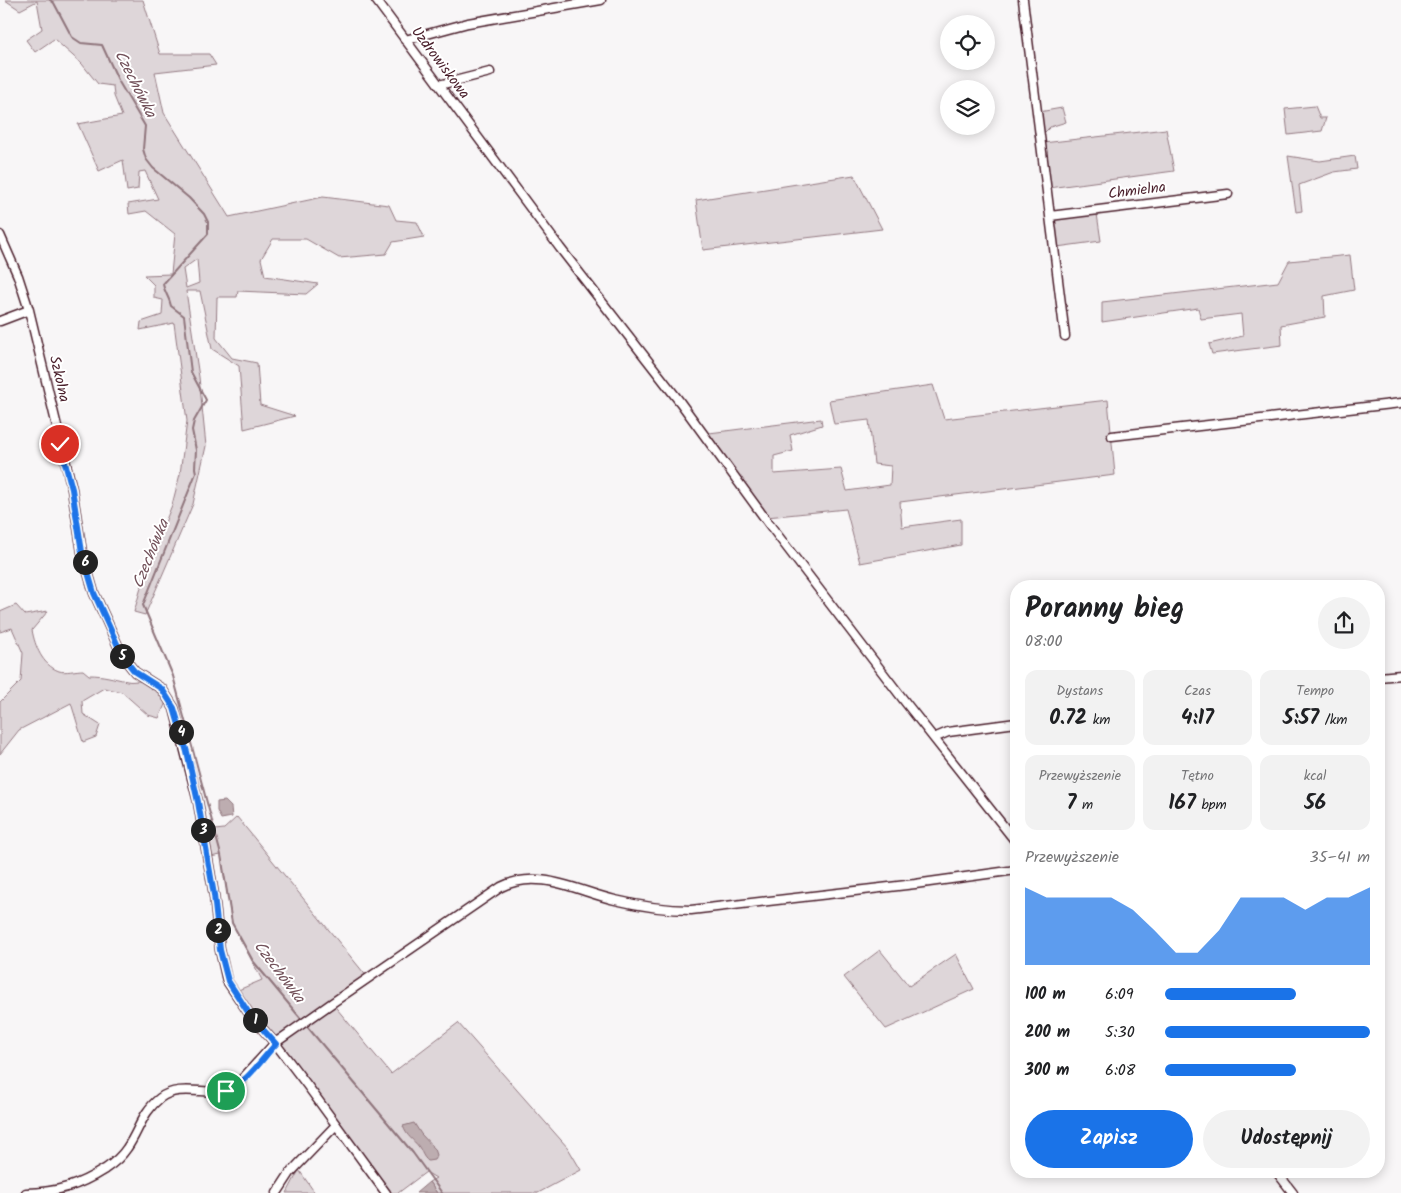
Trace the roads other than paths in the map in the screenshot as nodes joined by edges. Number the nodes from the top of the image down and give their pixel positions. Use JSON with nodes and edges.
{"nodes":[{"id":1,"x":376,"y":0,"type":"edge"},
{"id":2,"x":601,"y":0,"type":"edge"},
{"id":3,"x":1023,"y":0,"type":"edge"},
{"id":4,"x":405,"y":40,"type":"junction"},
{"id":5,"x":490,"y":72,"type":"dead end"},
{"id":6,"x":439,"y":85,"type":"junction"},
{"id":7,"x":1228,"y":194,"type":"dead end"},
{"id":8,"x":1050,"y":216,"type":"junction"},
{"id":9,"x":0,"y":236,"type":"edge"},
{"id":10,"x":29,"y":310,"type":"junction"},
{"id":11,"x":0,"y":321,"type":"edge"},
{"id":12,"x":1065,"y":336,"type":"dead end"},
{"id":13,"x":1401,"y":402,"type":"edge"},
{"id":14,"x":1112,"y":436,"type":"dead end"},
{"id":15,"x":1401,"y":674,"type":"edge"},
{"id":16,"x":1385,"y":677,"type":"edge"},
{"id":17,"x":1010,"y":724,"type":"edge"},
{"id":18,"x":934,"y":738,"type":"junction"},
{"id":19,"x":1010,"y":834,"type":"edge"},
{"id":20,"x":1010,"y":871,"type":"edge"},
{"id":21,"x":276,"y":1044,"type":"junction"},
{"id":22,"x":336,"y":1125,"type":"junction"},
{"id":23,"x":1281,"y":1178,"type":"edge"},
{"id":24,"x":26,"y":1193,"type":"edge"},
{"id":25,"x":277,"y":1193,"type":"edge"},
{"id":26,"x":386,"y":1193,"type":"edge"},
{"id":27,"x":1293,"y":1193,"type":"edge"}],
"edges":[{"from":1,"to":4,"type":"street","name":"Uzdrowiskowa"},
{"from":2,"to":4,"type":"street"},
{"from":3,"to":8,"type":"street"},
{"from":4,"to":6,"type":"street","name":"Uzdrowiskowa"},
{"from":5,"to":6,"type":"street"},
{"from":6,"to":18,"type":"street","name":"Uzdrowiskowa"},
{"from":7,"to":8,"type":"street","name":"Chmielna"},
{"from":8,"to":12,"type":"street"},
{"from":9,"to":10,"type":"street","name":"Szkolna"},
{"from":10,"to":11,"type":"street"},
{"from":10,"to":21,"type":"street","name":"Szkolna"},
{"from":13,"to":14,"type":"street"},
{"from":15,"to":16,"type":"street"},
{"from":17,"to":18,"type":"street"},
{"from":18,"to":19,"type":"street","name":"Uzdrowiskowa"},
{"from":20,"to":21,"type":"street"},
{"from":21,"to":22,"type":"street","name":"Szkolna"},
{"from":21,"to":24,"type":"street"},
{"from":22,"to":25,"type":"street"},
{"from":22,"to":26,"type":"street","name":"Szkolna"},
{"from":23,"to":27,"type":"street"}]}
